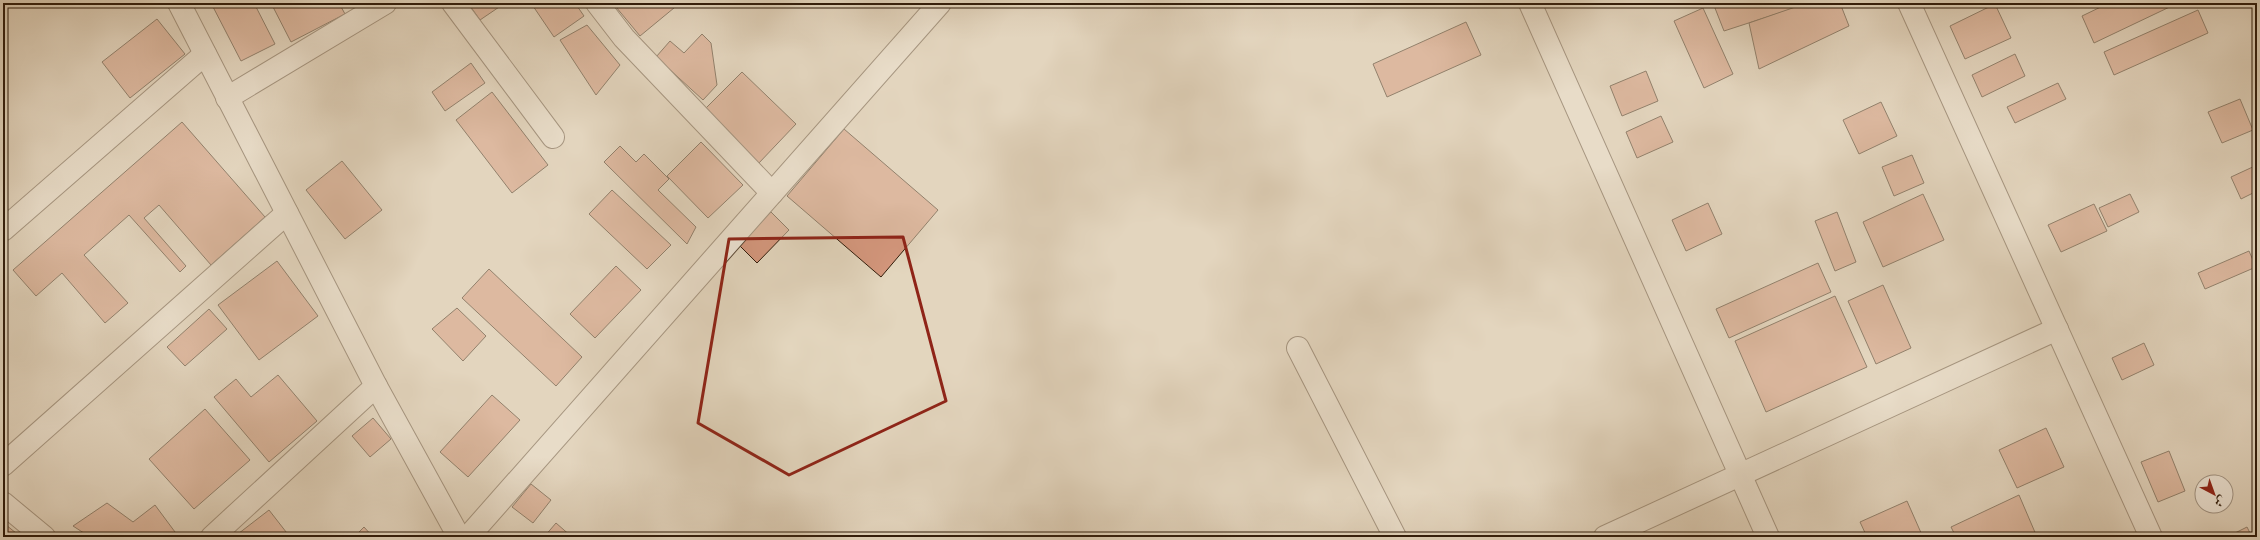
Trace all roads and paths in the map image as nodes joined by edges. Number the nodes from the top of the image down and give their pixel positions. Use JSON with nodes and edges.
{"nodes":[{"id":1,"x":179,"y":3,"type":"edge"},
{"id":2,"x":385,"y":3,"type":"edge"},
{"id":3,"x":453,"y":3,"type":"edge"},
{"id":4,"x":597,"y":3,"type":"edge"},
{"id":5,"x":940,"y":3,"type":"edge"},
{"id":6,"x":1530,"y":3,"type":"edge"},
{"id":7,"x":1909,"y":3,"type":"edge"},
{"id":8,"x":205,"y":54,"type":"junction"},
{"id":9,"x":228,"y":98,"type":"junction"},
{"id":10,"x":553,"y":137,"type":"dead end"},
{"id":11,"x":772,"y":193,"type":"junction"},
{"id":12,"x":287,"y":213,"type":"junction"},
{"id":13,"x":3,"y":230,"type":"edge"},
{"id":14,"x":2057,"y":329,"type":"junction"},
{"id":15,"x":1298,"y":348,"type":"dead end"},
{"id":16,"x":376,"y":386,"type":"junction"},
{"id":17,"x":3,"y":465,"type":"edge"},
{"id":18,"x":1740,"y":475,"type":"junction"},
{"id":19,"x":3,"y":503,"type":"edge"},
{"id":20,"x":44,"y":537,"type":"edge"},
{"id":21,"x":212,"y":537,"type":"edge"},
{"id":22,"x":459,"y":537,"type":"edge"},
{"id":23,"x":468,"y":537,"type":"edge"},
{"id":24,"x":1395,"y":537,"type":"edge"},
{"id":25,"x":1606,"y":537,"type":"edge"},
{"id":26,"x":1768,"y":537,"type":"edge"},
{"id":27,"x":2151,"y":537,"type":"edge"}],
"edges":[{"from":1,"to":8,"type":"street"},
{"from":2,"to":9,"type":"street"},
{"from":3,"to":10,"type":"street"},
{"from":4,"to":11,"type":"street"},
{"from":5,"to":11,"type":"street"},
{"from":6,"to":18,"type":"street"},
{"from":7,"to":14,"type":"street"},
{"from":8,"to":9,"type":"street"},
{"from":8,"to":13,"type":"street"},
{"from":9,"to":12,"type":"street"},
{"from":11,"to":23,"type":"street"},
{"from":12,"to":16,"type":"street"},
{"from":12,"to":17,"type":"street"},
{"from":14,"to":18,"type":"street"},
{"from":14,"to":27,"type":"street"},
{"from":15,"to":24,"type":"street"},
{"from":16,"to":21,"type":"street"},
{"from":16,"to":22,"type":"street"},
{"from":18,"to":25,"type":"street"},
{"from":18,"to":26,"type":"street"},
{"from":19,"to":20,"type":"street"}]}
